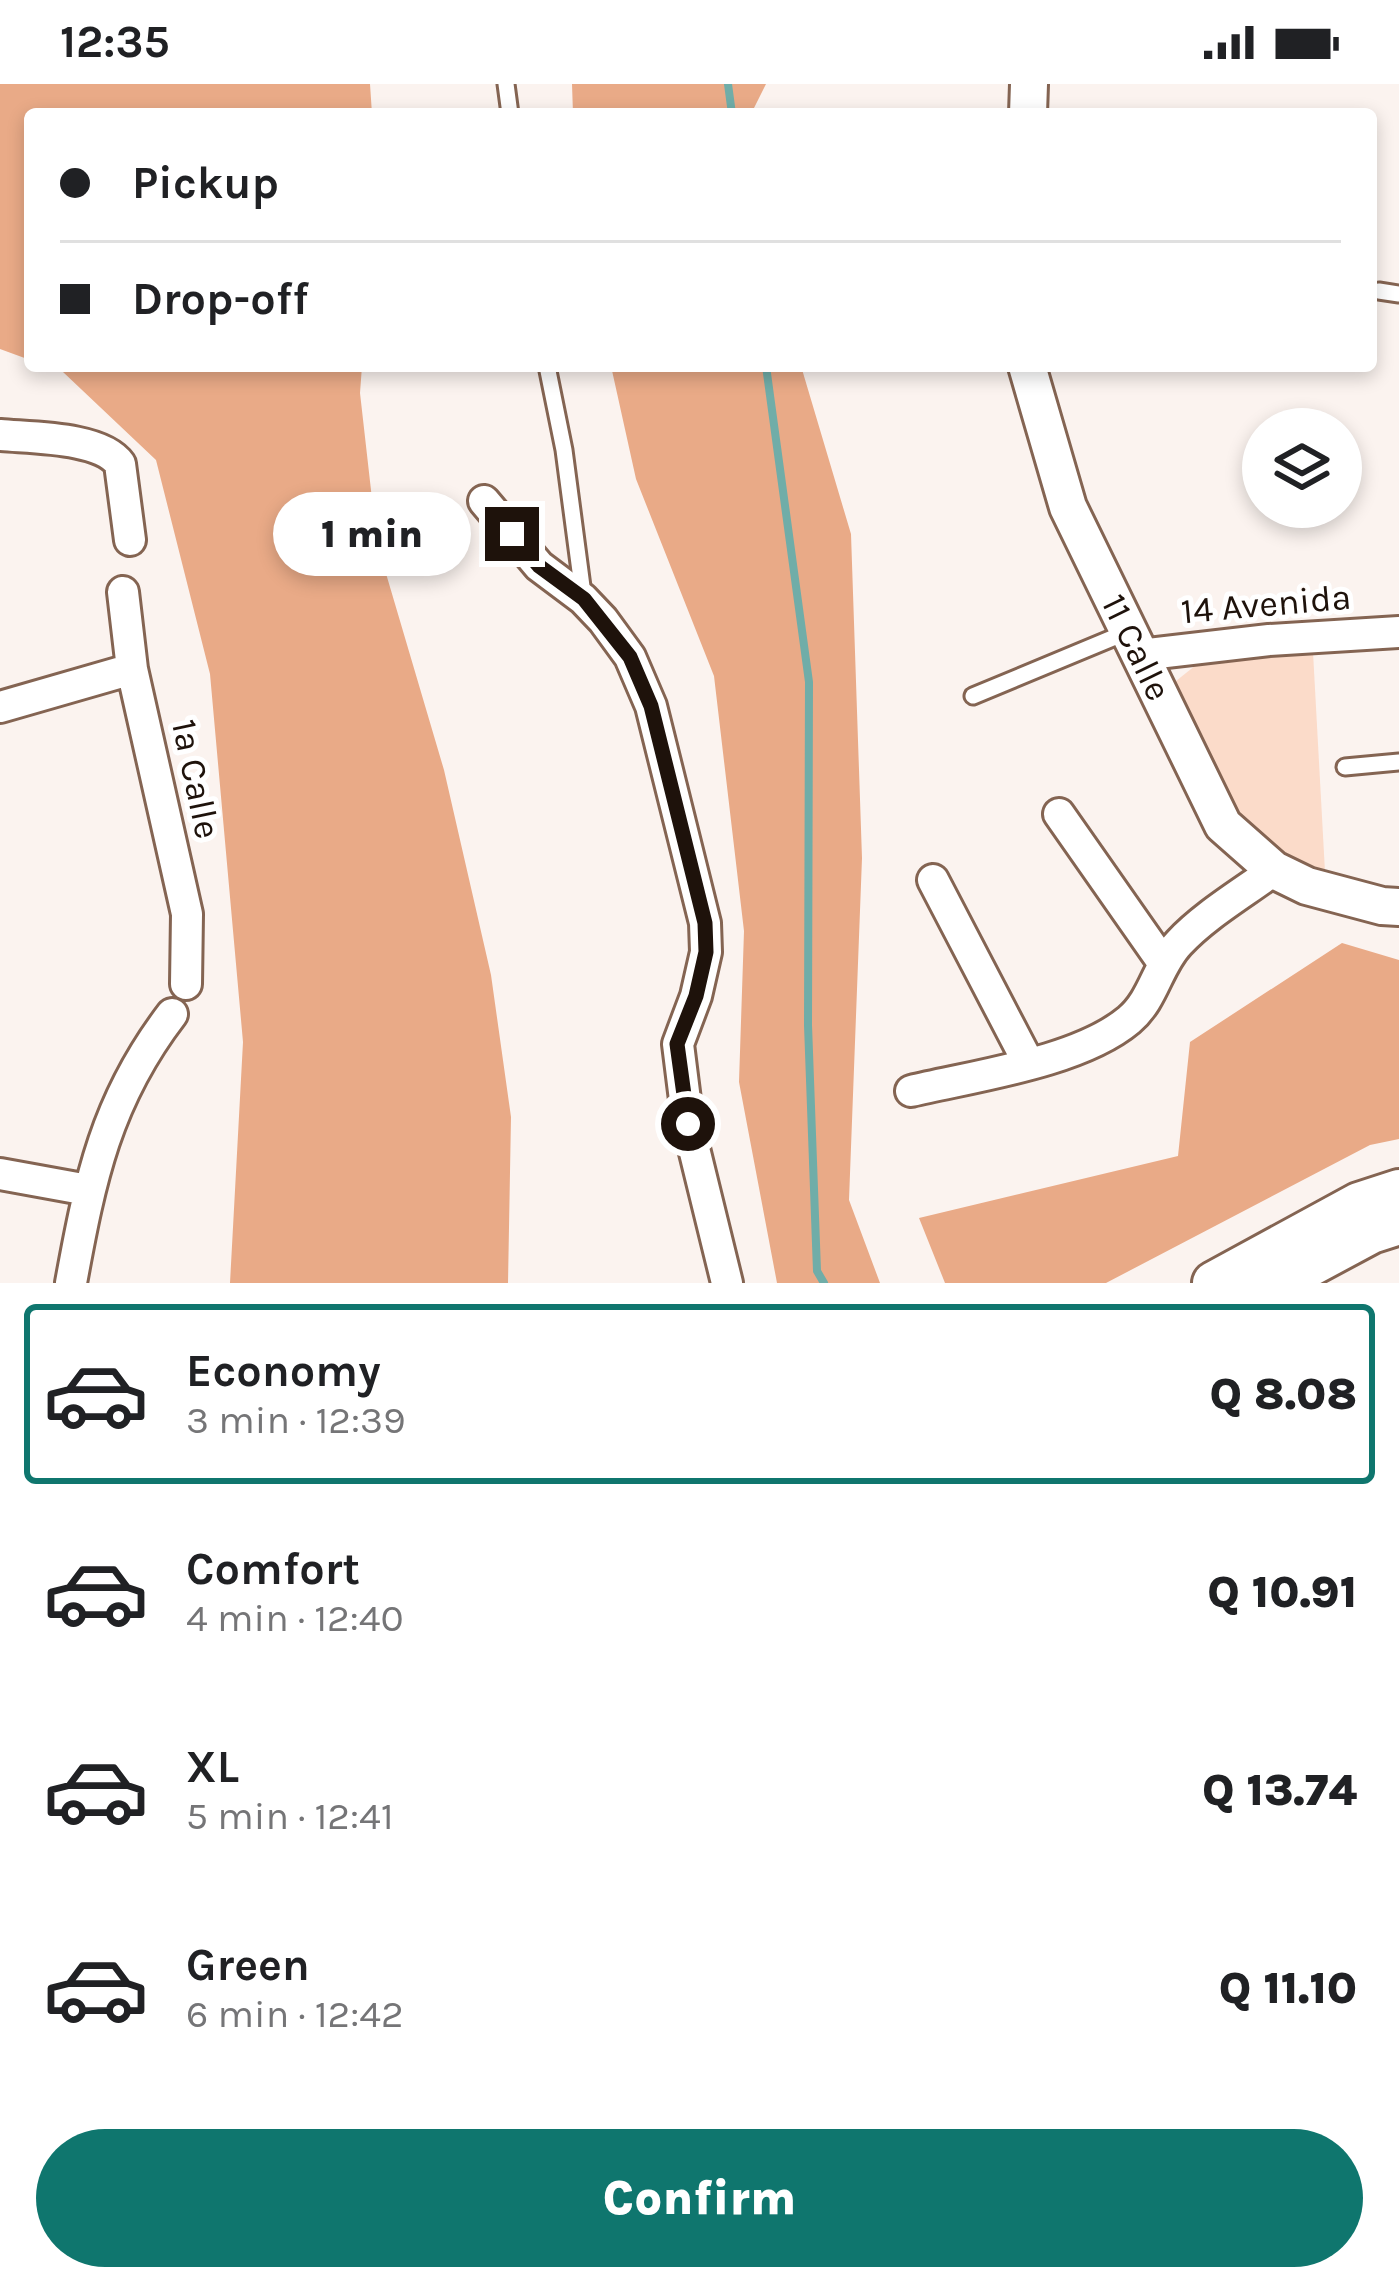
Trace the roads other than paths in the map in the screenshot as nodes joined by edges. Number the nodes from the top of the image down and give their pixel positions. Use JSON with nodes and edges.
{"nodes":[{"id":1,"x":1379,"y":291,"type":"dead end"},
{"id":2,"x":1399,"y":294,"type":"edge"},
{"id":3,"x":549,"y":372,"type":"edge"},
{"id":4,"x":1029,"y":372,"type":"edge"},
{"id":5,"x":0,"y":435,"type":"edge"},
{"id":6,"x":484,"y":501,"type":"dead end"},
{"id":7,"x":130,"y":540,"type":"dead end"},
{"id":8,"x":123,"y":592,"type":"dead end"},
{"id":9,"x":584,"y":599,"type":"junction"},
{"id":10,"x":1399,"y":632,"type":"edge"},
{"id":11,"x":1135,"y":642,"type":"junction"},
{"id":12,"x":132,"y":669,"type":"junction"},
{"id":13,"x":973,"y":697,"type":"dead end"},
{"id":14,"x":0,"y":707,"type":"edge"},
{"id":15,"x":1399,"y":762,"type":"edge"},
{"id":16,"x":1345,"y":767,"type":"dead end"},
{"id":17,"x":1059,"y":814,"type":"dead end"},
{"id":18,"x":1274,"y":870,"type":"junction"},
{"id":19,"x":933,"y":880,"type":"dead end"},
{"id":20,"x":1399,"y":907,"type":"edge"},
{"id":21,"x":1164,"y":964,"type":"junction"},
{"id":22,"x":186,"y":984,"type":"dead end"},
{"id":23,"x":172,"y":1014,"type":"dead end"},
{"id":24,"x":1029,"y":1064,"type":"junction"},
{"id":25,"x":911,"y":1090,"type":"dead end"},
{"id":26,"x":0,"y":1174,"type":"edge"},
{"id":27,"x":88,"y":1190,"type":"junction"},
{"id":28,"x":1399,"y":1191,"type":"edge"},
{"id":29,"x":1399,"y":1223,"type":"edge"},
{"id":30,"x":71,"y":1283,"type":"edge"},
{"id":31,"x":727,"y":1283,"type":"edge"},
{"id":32,"x":1214,"y":1283,"type":"edge"},
{"id":33,"x":1276,"y":1283,"type":"edge"}],
"edges":[{"from":1,"to":2,"type":"lane"},
{"from":3,"to":9,"type":"lane"},
{"from":4,"to":11,"type":"street","name":"11 Calle"},
{"from":5,"to":7,"type":"street"},
{"from":6,"to":9,"type":"street"},
{"from":8,"to":12,"type":"street","name":"1a Calle"},
{"from":9,"to":31,"type":"street"},
{"from":10,"to":11,"type":"street","name":"14 Avenida"},
{"from":11,"to":13,"type":"lane"},
{"from":11,"to":18,"type":"street","name":"11 Calle"},
{"from":12,"to":14,"type":"street"},
{"from":12,"to":22,"type":"street","name":"1a Calle"},
{"from":15,"to":16,"type":"lane"},
{"from":17,"to":21,"type":"street"},
{"from":18,"to":20,"type":"street","name":"11 Calle"},
{"from":18,"to":21,"type":"street"},
{"from":19,"to":24,"type":"street"},
{"from":21,"to":24,"type":"street"},
{"from":23,"to":27,"type":"street"},
{"from":24,"to":25,"type":"street"},
{"from":26,"to":27,"type":"street"},
{"from":27,"to":30,"type":"street"},
{"from":28,"to":32,"type":"main road"},
{"from":29,"to":33,"type":"main road"}]}
